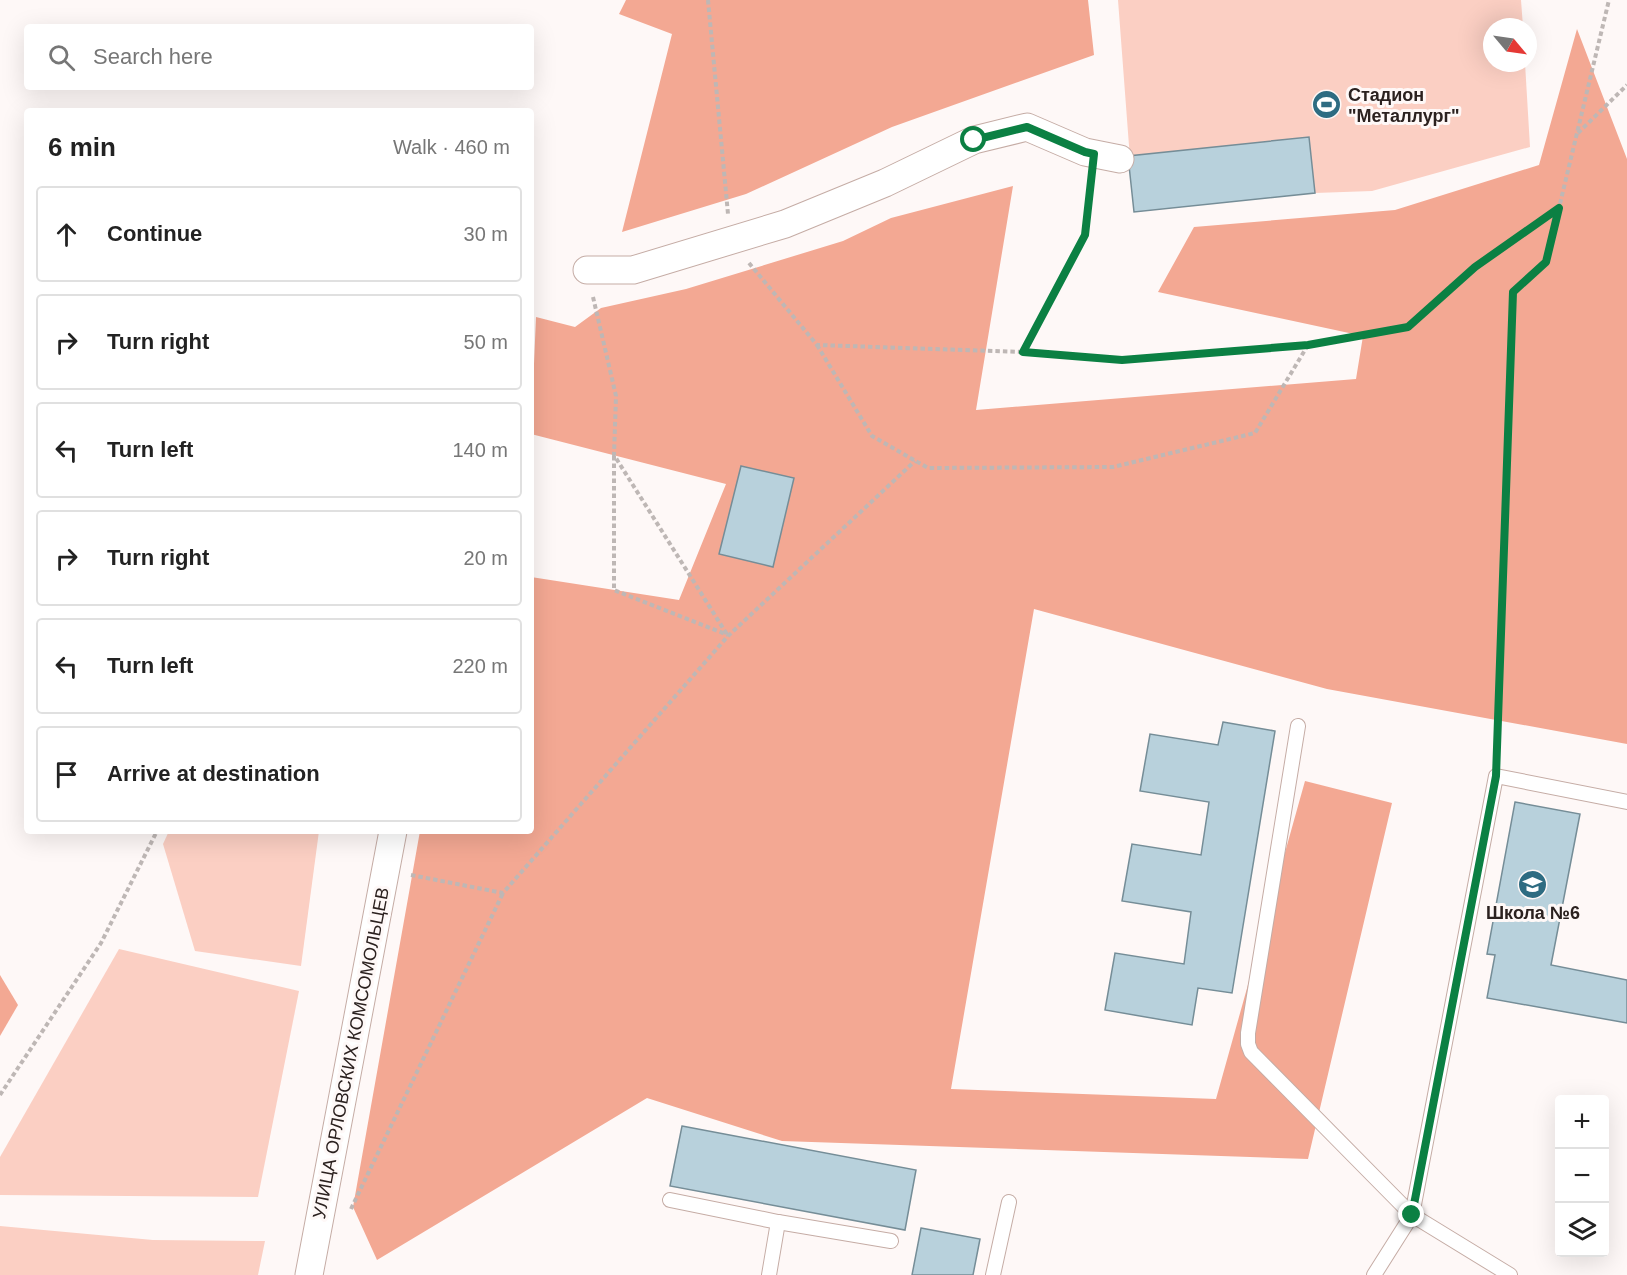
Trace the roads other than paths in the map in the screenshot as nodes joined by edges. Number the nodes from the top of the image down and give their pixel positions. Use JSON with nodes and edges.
{"nodes":[{"id":1,"x":1107,"y":156,"type":"road end"},
{"id":2,"x":587,"y":270,"type":"road end"},
{"id":3,"x":1298,"y":726,"type":"dead end"},
{"id":4,"x":1627,"y":802,"type":"edge"},
{"id":5,"x":392,"y":834,"type":"edge"},
{"id":6,"x":670,"y":1200,"type":"dead end"},
{"id":7,"x":1009,"y":1202,"type":"dead end"},
{"id":8,"x":1412,"y":1215,"type":"junction"},
{"id":9,"x":778,"y":1222,"type":"junction"},
{"id":10,"x":891,"y":1241,"type":"dead end"},
{"id":11,"x":309,"y":1275,"type":"edge"},
{"id":12,"x":769,"y":1275,"type":"edge"},
{"id":13,"x":993,"y":1275,"type":"edge"},
{"id":14,"x":1374,"y":1275,"type":"edge"},
{"id":15,"x":1510,"y":1275,"type":"edge"}],
"edges":[{"from":1,"to":2,"type":"street"},
{"from":3,"to":8,"type":"lane"},
{"from":4,"to":8,"type":"lane"},
{"from":5,"to":11,"type":"street","name":"УЛИЦА ОРЛОВСКИХ КОМСОМОЛЬЦЕВ"},
{"from":6,"to":9,"type":"lane"},
{"from":7,"to":13,"type":"lane"},
{"from":8,"to":14,"type":"lane"},
{"from":8,"to":15,"type":"lane"},
{"from":9,"to":10,"type":"lane"},
{"from":9,"to":12,"type":"lane"}]}
